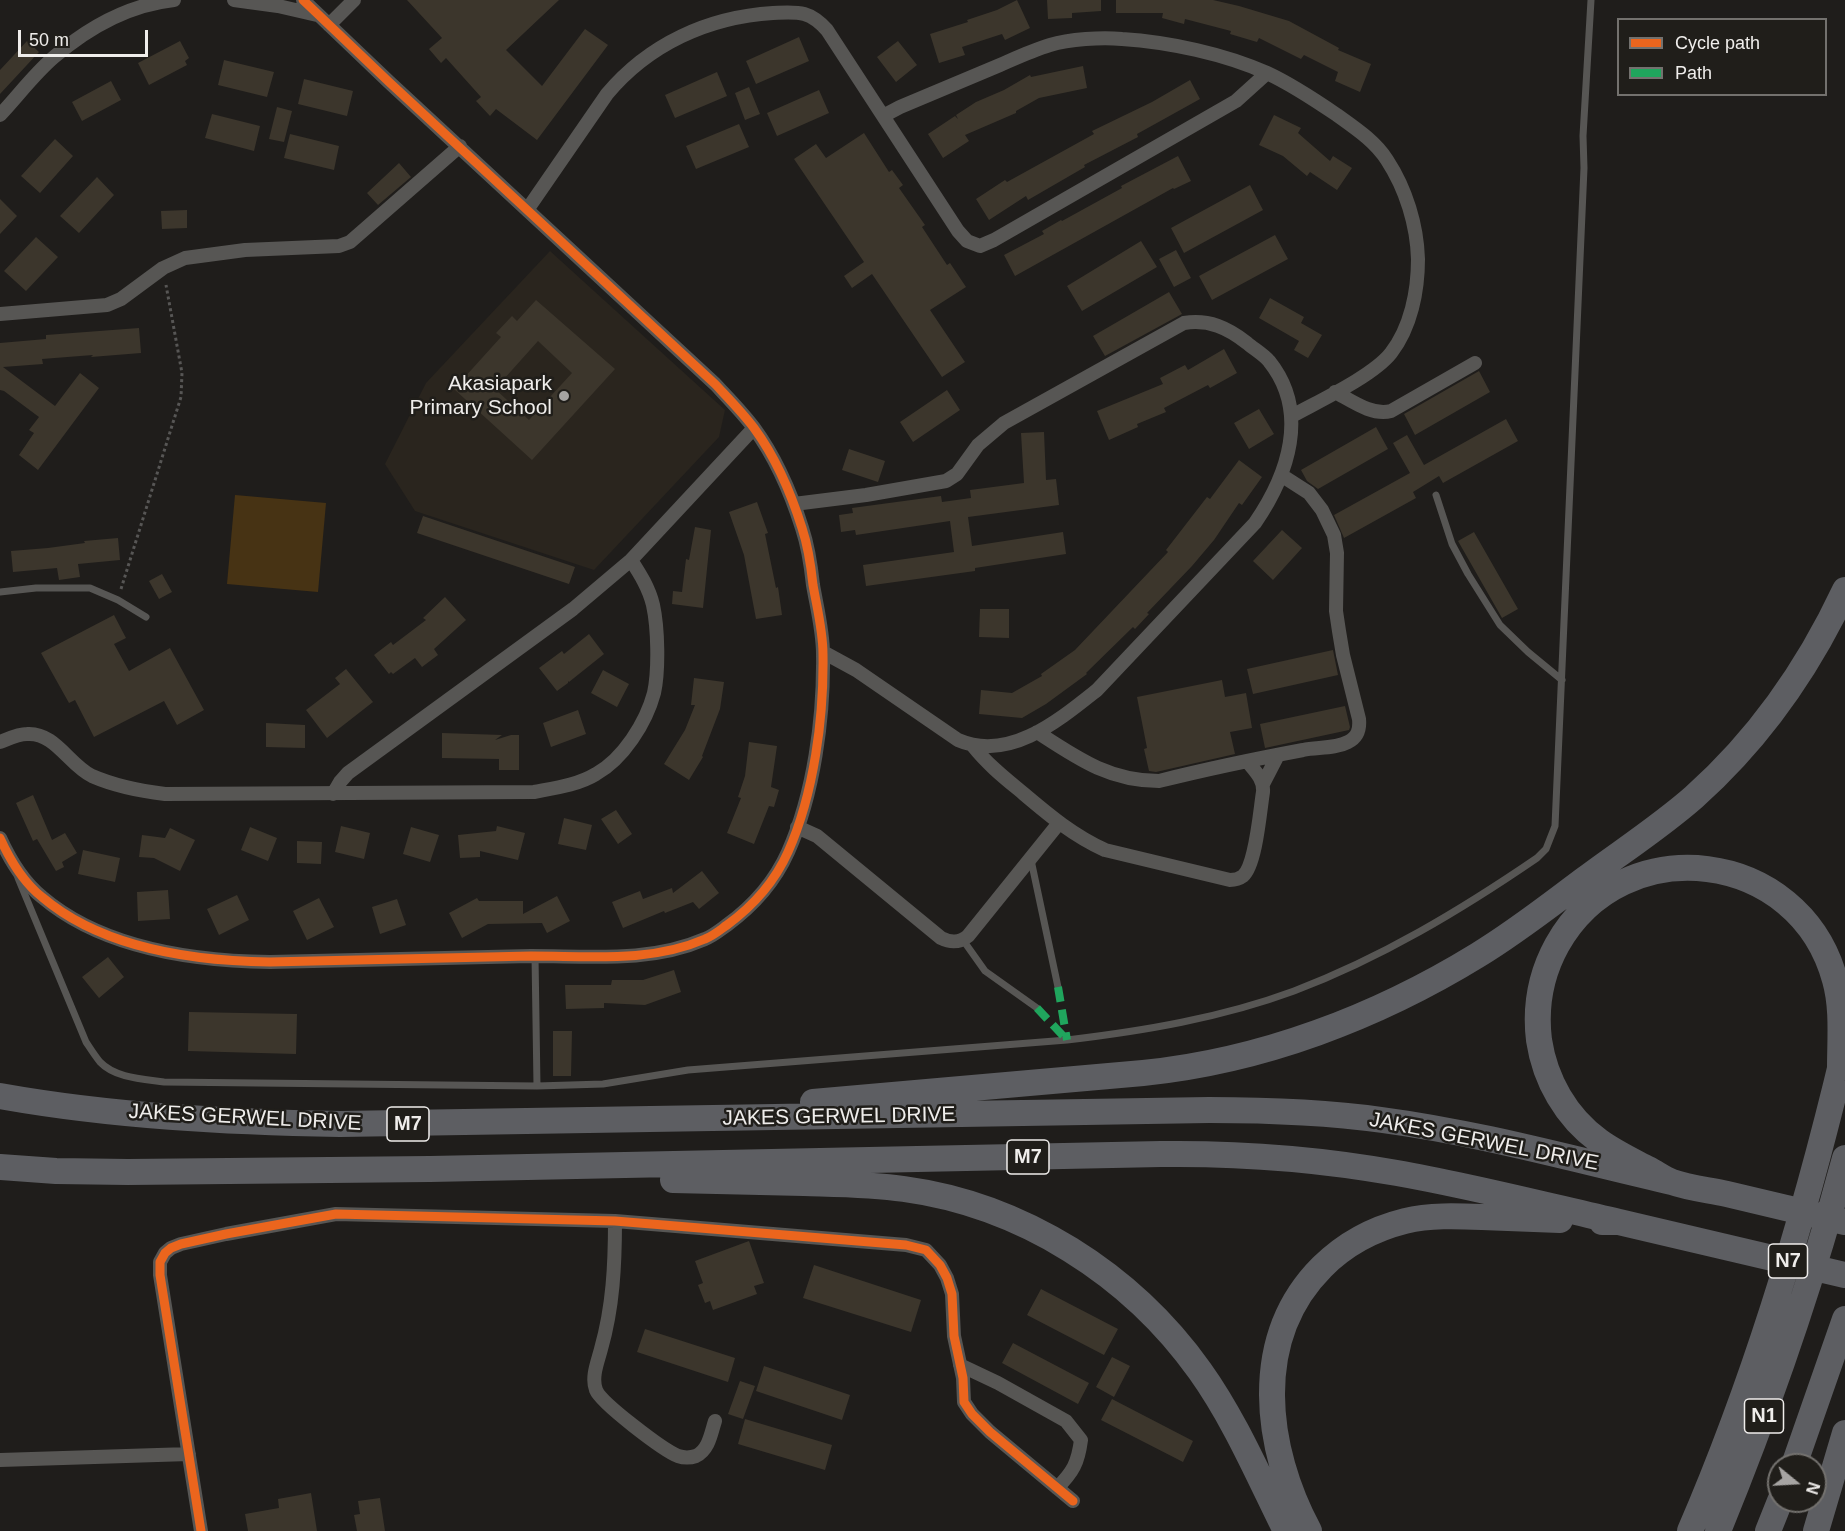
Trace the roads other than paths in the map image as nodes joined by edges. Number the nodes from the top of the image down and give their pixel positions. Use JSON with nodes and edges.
{"nodes":[{"id":1,"x":174,"y":0,"type":"edge"},
{"id":2,"x":234,"y":0,"type":"edge"},
{"id":3,"x":303,"y":0,"type":"edge"},
{"id":4,"x":354,"y":0,"type":"edge"},
{"id":5,"x":1591,"y":0,"type":"edge"},
{"id":6,"x":796,"y":6,"type":"edge"},
{"id":7,"x":324,"y":20,"type":"junction"},
{"id":8,"x":1268,"y":74,"type":"junction"},
{"id":9,"x":0,"y":115,"type":"edge"},
{"id":10,"x":883,"y":116,"type":"junction"},
{"id":11,"x":460,"y":146,"type":"junction"},
{"id":12,"x":527,"y":210,"type":"junction"},
{"id":13,"x":0,"y":314,"type":"edge"},
{"id":14,"x":1475,"y":363,"type":"dead end"},
{"id":15,"x":1335,"y":392,"type":"junction"},
{"id":16,"x":1292,"y":416,"type":"junction"},
{"id":17,"x":754,"y":428,"type":"junction"},
{"id":18,"x":1281,"y":475,"type":"junction"},
{"id":19,"x":1436,"y":495,"type":"dead end"},
{"id":20,"x":794,"y":504,"type":"junction"},
{"id":21,"x":631,"y":560,"type":"junction"},
{"id":22,"x":1845,"y":590,"type":"edge"},
{"id":23,"x":0,"y":592,"type":"edge"},
{"id":24,"x":146,"y":617,"type":"dead end"},
{"id":25,"x":823,"y":652,"type":"junction"},
{"id":26,"x":1562,"y":680,"type":"junction"},
{"id":27,"x":1037,"y":732,"type":"junction"},
{"id":28,"x":0,"y":742,"type":"edge"},
{"id":29,"x":973,"y":746,"type":"junction"},
{"id":30,"x":1278,"y":755,"type":"junction"},
{"id":31,"x":1247,"y":761,"type":"junction"},
{"id":32,"x":1263,"y":784,"type":"junction"},
{"id":33,"x":333,"y":794,"type":"junction"},
{"id":34,"x":1059,"y":823,"type":"junction"},
{"id":35,"x":797,"y":827,"type":"junction"},
{"id":36,"x":0,"y":838,"type":"edge"},
{"id":37,"x":9,"y":857,"type":"junction"},
{"id":38,"x":1031,"y":857,"type":"junction"},
{"id":39,"x":963,"y":940,"type":"junction"},
{"id":40,"x":535,"y":956,"type":"junction"},
{"id":41,"x":1058,"y":987,"type":"dead end"},
{"id":42,"x":1037,"y":1008,"type":"dead end"},
{"id":43,"x":1842,"y":1057,"type":"edge"},
{"id":44,"x":537,"y":1086,"type":"junction"},
{"id":45,"x":0,"y":1096,"type":"edge"},
{"id":46,"x":688,"y":1119,"type":"junction"},
{"id":47,"x":1845,"y":1158,"type":"edge"},
{"id":48,"x":0,"y":1167,"type":"edge"},
{"id":49,"x":430,"y":1169,"type":"junction"},
{"id":50,"x":1672,"y":1182,"type":"junction"},
{"id":51,"x":615,"y":1221,"type":"junction"},
{"id":52,"x":1619,"y":1222,"type":"junction"},
{"id":53,"x":1845,"y":1222,"type":"edge"},
{"id":54,"x":1845,"y":1275,"type":"edge"},
{"id":55,"x":1845,"y":1319,"type":"edge"},
{"id":56,"x":960,"y":1365,"type":"junction"},
{"id":57,"x":715,"y":1421,"type":"dead end"},
{"id":58,"x":1845,"y":1433,"type":"edge"},
{"id":59,"x":1798,"y":1453,"type":"edge"},
{"id":60,"x":189,"y":1454,"type":"junction"},
{"id":61,"x":0,"y":1460,"type":"edge"},
{"id":62,"x":1717,"y":1466,"type":"junction"},
{"id":63,"x":1057,"y":1488,"type":"junction"},
{"id":64,"x":1073,"y":1501,"type":"dead end"},
{"id":65,"x":1775,"y":1513,"type":"edge"},
{"id":66,"x":201,"y":1531,"type":"edge"},
{"id":67,"x":1286,"y":1531,"type":"edge"},
{"id":68,"x":1309,"y":1531,"type":"edge"},
{"id":69,"x":1675,"y":1531,"type":"edge"},
{"id":70,"x":1690,"y":1531,"type":"edge"},
{"id":71,"x":1718,"y":1531,"type":"edge"},
{"id":72,"x":1768,"y":1531,"type":"edge"},
{"id":73,"x":1816,"y":1531,"type":"edge"}],
"edges":[{"from":1,"to":9,"type":"street"},
{"from":2,"to":7,"type":"street"},
{"from":3,"to":7,"type":"street"},
{"from":4,"to":7,"type":"street"},
{"from":5,"to":26,"type":"lane"},
{"from":6,"to":10,"type":"street"},
{"from":6,"to":12,"type":"street"},
{"from":7,"to":11,"type":"street"},
{"from":8,"to":10,"type":"street"},
{"from":8,"to":10,"type":"street"},
{"from":8,"to":15,"type":"street"},
{"from":11,"to":12,"type":"street"},
{"from":11,"to":13,"type":"street"},
{"from":12,"to":17,"type":"street"},
{"from":14,"to":15,"type":"street"},
{"from":15,"to":16,"type":"street"},
{"from":16,"to":18,"type":"street"},
{"from":16,"to":20,"type":"street"},
{"from":17,"to":20,"type":"street"},
{"from":17,"to":21,"type":"street"},
{"from":18,"to":27,"type":"street"},
{"from":18,"to":30,"type":"street"},
{"from":19,"to":26,"type":"lane"},
{"from":20,"to":25,"type":"street"},
{"from":21,"to":33,"type":"street"},
{"from":21,"to":33,"type":"street"},
{"from":22,"to":46,"type":"highway"},
{"from":23,"to":24,"type":"lane"},
{"from":25,"to":29,"type":"street"},
{"from":25,"to":35,"type":"street"},
{"from":26,"to":44,"type":"lane"},
{"from":27,"to":29,"type":"street"},
{"from":27,"to":31,"type":"street"},
{"from":28,"to":33,"type":"street"},
{"from":29,"to":34,"type":"street"},
{"from":30,"to":31,"type":"street"},
{"from":30,"to":32,"type":"street"},
{"from":31,"to":32,"type":"street"},
{"from":32,"to":34,"type":"street"},
{"from":34,"to":38,"type":"street"},
{"from":35,"to":39,"type":"street"},
{"from":35,"to":40,"type":"street"},
{"from":36,"to":37,"type":"street"},
{"from":37,"to":40,"type":"street"},
{"from":37,"to":44,"type":"lane"},
{"from":38,"to":39,"type":"street"},
{"from":38,"to":41,"type":"lane"},
{"from":39,"to":42,"type":"lane"},
{"from":40,"to":44,"type":"lane"},
{"from":43,"to":50,"type":"highway"},
{"from":43,"to":62,"type":"highway"},
{"from":45,"to":46,"type":"highway","name":"JAKES GERWEL DRIVE","number":"M7"},
{"from":46,"to":50,"type":"highway","name":"JAKES GERWEL DRIVE","number":"M7"},
{"from":47,"to":71,"type":"highway","number":"N1"},
{"from":48,"to":49,"type":"highway","name":"JAKES GERWEL DRIVE","number":"M7"},
{"from":49,"to":52,"type":"highway","name":"JAKES GERWEL DRIVE","number":"M7"},
{"from":49,"to":67,"type":"highway"},
{"from":50,"to":53,"type":"highway","number":"N7"},
{"from":51,"to":56,"type":"street"},
{"from":51,"to":57,"type":"street"},
{"from":51,"to":60,"type":"street"},
{"from":52,"to":54,"type":"highway","number":"N7"},
{"from":52,"to":68,"type":"highway"},
{"from":55,"to":59,"type":"highway","number":"N1"},
{"from":56,"to":63,"type":"street"},
{"from":56,"to":63,"type":"street"},
{"from":58,"to":73,"type":"highway"},
{"from":60,"to":61,"type":"street"},
{"from":60,"to":66,"type":"street"},
{"from":62,"to":69,"type":"highway"},
{"from":62,"to":70,"type":"highway"},
{"from":63,"to":64,"type":"street"},
{"from":65,"to":72,"type":"highway"}]}
